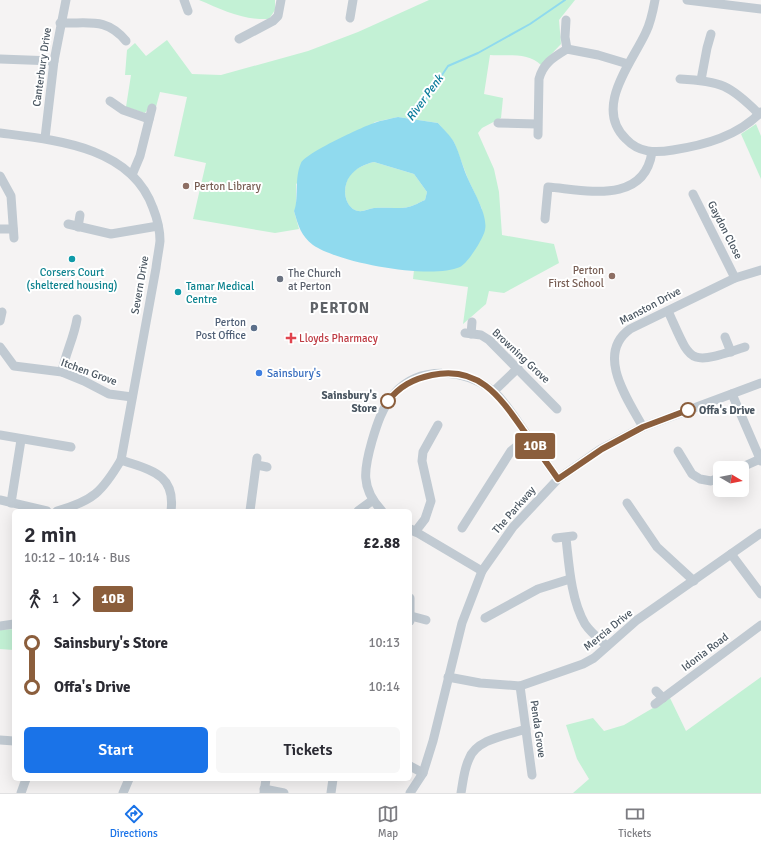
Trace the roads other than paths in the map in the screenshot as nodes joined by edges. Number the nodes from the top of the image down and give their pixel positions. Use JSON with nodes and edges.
{"nodes":[{"id":1,"x":66,"y":0,"type":"edge"},
{"id":2,"x":184,"y":0,"type":"edge"},
{"id":3,"x":281,"y":0,"type":"edge"},
{"id":4,"x":353,"y":0,"type":"edge"},
{"id":5,"x":655,"y":0,"type":"edge"},
{"id":6,"x":688,"y":0,"type":"edge"},
{"id":7,"x":761,"y":9,"type":"edge"},
{"id":8,"x":188,"y":11,"type":"dead end"},
{"id":9,"x":350,"y":18,"type":"dead end"},
{"id":10,"x":566,"y":20,"type":"dead end"},
{"id":11,"x":60,"y":23,"type":"junction"},
{"id":12,"x":711,"y":34,"type":"dead end"},
{"id":13,"x":239,"y":39,"type":"dead end"},
{"id":14,"x":126,"y":41,"type":"dead end"},
{"id":15,"x":567,"y":50,"type":"junction"},
{"id":16,"x":0,"y":58,"type":"edge"},
{"id":17,"x":54,"y":62,"type":"junction"},
{"id":18,"x":628,"y":64,"type":"junction"},
{"id":19,"x":680,"y":79,"type":"dead end"},
{"id":20,"x":701,"y":80,"type":"junction"},
{"id":21,"x":110,"y":102,"type":"dead end"},
{"id":22,"x":152,"y":108,"type":"dead end"},
{"id":23,"x":760,"y":113,"type":"edge"},
{"id":24,"x":149,"y":119,"type":"junction"},
{"id":25,"x":498,"y":123,"type":"dead end"},
{"id":26,"x":537,"y":124,"type":"junction"},
{"id":27,"x":0,"y":135,"type":"edge"},
{"id":28,"x":538,"y":135,"type":"dead end"},
{"id":29,"x":45,"y":138,"type":"junction"},
{"id":30,"x":652,"y":152,"type":"junction"},
{"id":31,"x":132,"y":175,"type":"junction"},
{"id":32,"x":0,"y":176,"type":"edge"},
{"id":33,"x":693,"y":194,"type":"dead end"},
{"id":34,"x":80,"y":215,"type":"dead end"},
{"id":35,"x":545,"y":219,"type":"dead end"},
{"id":36,"x":68,"y":224,"type":"dead end"},
{"id":37,"x":158,"y":226,"type":"junction"},
{"id":38,"x":78,"y":227,"type":"junction"},
{"id":39,"x":0,"y":229,"type":"edge"},
{"id":40,"x":761,"y":270,"type":"edge"},
{"id":41,"x":735,"y":278,"type":"junction"},
{"id":42,"x":668,"y":311,"type":"junction"},
{"id":43,"x":77,"y":319,"type":"dead end"},
{"id":44,"x":472,"y":322,"type":"dead end"},
{"id":45,"x":725,"y":337,"type":"dead end"},
{"id":46,"x":0,"y":346,"type":"edge"},
{"id":47,"x":746,"y":347,"type":"dead end"},
{"id":48,"x":731,"y":352,"type":"junction"},
{"id":49,"x":518,"y":368,"type":"junction"},
{"id":50,"x":62,"y":372,"type":"junction"},
{"id":51,"x":761,"y":383,"type":"edge"},
{"id":52,"x":494,"y":391,"type":"junction"},
{"id":53,"x":732,"y":394,"type":"junction"},
{"id":54,"x":132,"y":397,"type":"junction"},
{"id":55,"x":555,"y":403,"type":"dead end"},
{"id":56,"x":438,"y":425,"type":"dead end"},
{"id":57,"x":643,"y":427,"type":"junction"},
{"id":58,"x":0,"y":435,"type":"edge"},
{"id":59,"x":528,"y":437,"type":"junction"},
{"id":60,"x":21,"y":440,"type":"junction"},
{"id":61,"x":71,"y":447,"type":"dead end"},
{"id":62,"x":678,"y":450,"type":"dead end"},
{"id":63,"x":121,"y":460,"type":"junction"},
{"id":64,"x":760,"y":460,"type":"edge"},
{"id":65,"x":749,"y":464,"type":"edge"},
{"id":66,"x":267,"y":467,"type":"dead end"},
{"id":67,"x":558,"y":479,"type":"junction"},
{"id":68,"x":713,"y":480,"type":"edge"},
{"id":69,"x":0,"y":500,"type":"edge"},
{"id":70,"x":373,"y":500,"type":"junction"},
{"id":71,"x":11,"y":503,"type":"junction"},
{"id":72,"x":627,"y":503,"type":"dead end"},
{"id":73,"x":37,"y":509,"type":"edge"},
{"id":74,"x":64,"y":509,"type":"edge"},
{"id":75,"x":171,"y":509,"type":"edge"},
{"id":76,"x":250,"y":509,"type":"edge"},
{"id":77,"x":361,"y":509,"type":"edge"},
{"id":78,"x":380,"y":509,"type":"edge"},
{"id":79,"x":462,"y":528,"type":"dead end"},
{"id":80,"x":413,"y":530,"type":"edge"},
{"id":81,"x":761,"y":533,"type":"edge"},
{"id":82,"x":556,"y":538,"type":"dead end"},
{"id":83,"x":731,"y":554,"type":"junction"},
{"id":84,"x":482,"y":571,"type":"junction"},
{"id":85,"x":570,"y":579,"type":"junction"},
{"id":86,"x":694,"y":581,"type":"junction"},
{"id":87,"x":761,"y":594,"type":"edge"},
{"id":88,"x":412,"y":618,"type":"edge"},
{"id":89,"x":485,"y":618,"type":"dead end"},
{"id":90,"x":426,"y":620,"type":"dead end"},
{"id":91,"x":12,"y":624,"type":"edge"},
{"id":92,"x":761,"y":625,"type":"edge"},
{"id":93,"x":0,"y":626,"type":"edge"},
{"id":94,"x":606,"y":646,"type":"junction"},
{"id":95,"x":448,"y":677,"type":"junction"},
{"id":96,"x":520,"y":686,"type":"junction"},
{"id":97,"x":656,"y":690,"type":"dead end"},
{"id":98,"x":663,"y":698,"type":"junction"},
{"id":99,"x":655,"y":704,"type":"dead end"},
{"id":100,"x":526,"y":728,"type":"junction"},
{"id":101,"x":0,"y":734,"type":"edge"},
{"id":102,"x":0,"y":740,"type":"edge"},
{"id":103,"x":12,"y":741,"type":"edge"},
{"id":104,"x":412,"y":767,"type":"edge"},
{"id":105,"x":423,"y":772,"type":"junction"},
{"id":106,"x":532,"y":775,"type":"dead end"},
{"id":107,"x":25,"y":781,"type":"edge"},
{"id":108,"x":128,"y":781,"type":"edge"},
{"id":109,"x":266,"y":781,"type":"edge"},
{"id":110,"x":333,"y":781,"type":"edge"},
{"id":111,"x":264,"y":791,"type":"edge"},
{"id":112,"x":21,"y":793,"type":"edge"},
{"id":113,"x":123,"y":793,"type":"edge"},
{"id":114,"x":284,"y":793,"type":"edge"},
{"id":115,"x":331,"y":793,"type":"edge"},
{"id":116,"x":410,"y":793,"type":"edge"},
{"id":117,"x":461,"y":793,"type":"edge"}],
"edges":[{"from":1,"to":11,"type":"street","name":"Canterbury Drive"},
{"from":2,"to":8,"type":"street"},
{"from":3,"to":13,"type":"street"},
{"from":4,"to":9,"type":"street"},
{"from":5,"to":18,"type":"street"},
{"from":6,"to":7,"type":"street"},
{"from":10,"to":15,"type":"street"},
{"from":11,"to":14,"type":"street"},
{"from":11,"to":17,"type":"street","name":"Canterbury Drive"},
{"from":12,"to":20,"type":"street"},
{"from":15,"to":18,"type":"street"},
{"from":15,"to":26,"type":"street"},
{"from":16,"to":17,"type":"street"},
{"from":17,"to":29,"type":"street","name":"Canterbury Drive"},
{"from":18,"to":30,"type":"street"},
{"from":19,"to":20,"type":"street"},
{"from":20,"to":23,"type":"street"},
{"from":21,"to":24,"type":"street"},
{"from":22,"to":24,"type":"street"},
{"from":23,"to":30,"type":"street"},
{"from":24,"to":31,"type":"street"},
{"from":25,"to":26,"type":"street"},
{"from":26,"to":28,"type":"street"},
{"from":27,"to":29,"type":"street","name":"Severn Drive"},
{"from":29,"to":31,"type":"street","name":"Severn Drive"},
{"from":30,"to":35,"type":"street"},
{"from":31,"to":37,"type":"street","name":"Severn Drive"},
{"from":32,"to":39,"type":"street"},
{"from":33,"to":41,"type":"street","name":"Gaydon Close"},
{"from":34,"to":38,"type":"street"},
{"from":36,"to":38,"type":"street"},
{"from":37,"to":38,"type":"street"},
{"from":37,"to":54,"type":"street","name":"Severn Drive"},
{"from":40,"to":41,"type":"street","name":"Manston Drive"},
{"from":41,"to":42,"type":"street","name":"Manston Drive"},
{"from":42,"to":48,"type":"street"},
{"from":42,"to":57,"type":"street","name":"Manston Drive"},
{"from":43,"to":50,"type":"street"},
{"from":44,"to":49,"type":"street","name":"Browning Grove"},
{"from":45,"to":48,"type":"street"},
{"from":46,"to":50,"type":"street","name":"Itchen Grove"},
{"from":47,"to":48,"type":"street"},
{"from":49,"to":52,"type":"street"},
{"from":49,"to":55,"type":"street","name":"Browning Grove"},
{"from":50,"to":54,"type":"street","name":"Itchen Grove"},
{"from":51,"to":53,"type":"street","name":"The Parkway"},
{"from":52,"to":59,"type":"street"},
{"from":52,"to":70,"type":"street"},
{"from":53,"to":57,"type":"street","name":"The Parkway"},
{"from":53,"to":64,"type":"street"},
{"from":54,"to":63,"type":"street","name":"Severn Drive"},
{"from":56,"to":80,"type":"street"},
{"from":57,"to":67,"type":"street","name":"The Parkway"},
{"from":58,"to":60,"type":"street"},
{"from":59,"to":67,"type":"street"},
{"from":59,"to":79,"type":"street"},
{"from":60,"to":61,"type":"street"},
{"from":60,"to":71,"type":"street"},
{"from":62,"to":68,"type":"street"},
{"from":63,"to":74,"type":"street","name":"Severn Drive"},
{"from":63,"to":75,"type":"street"},
{"from":64,"to":65,"type":"street"},
{"from":66,"to":76,"type":"street"},
{"from":67,"to":84,"type":"street","name":"The Parkway"},
{"from":69,"to":71,"type":"street"},
{"from":70,"to":77,"type":"street"},
{"from":70,"to":78,"type":"street"},
{"from":71,"to":73,"type":"street"},
{"from":72,"to":86,"type":"street"},
{"from":80,"to":84,"type":"street"},
{"from":81,"to":83,"type":"street","name":"Mercia Drive"},
{"from":82,"to":85,"type":"street"},
{"from":83,"to":86,"type":"street","name":"Mercia Drive"},
{"from":83,"to":87,"type":"street"},
{"from":84,"to":95,"type":"street","name":"The Parkway"},
{"from":85,"to":89,"type":"street"},
{"from":85,"to":94,"type":"street"},
{"from":86,"to":94,"type":"street","name":"Mercia Drive"},
{"from":88,"to":90,"type":"street"},
{"from":91,"to":93,"type":"street"},
{"from":92,"to":98,"type":"street","name":"Idonia Road"},
{"from":94,"to":96,"type":"street","name":"Mercia Drive"},
{"from":95,"to":96,"type":"street","name":"Mercia Drive"},
{"from":95,"to":105,"type":"street","name":"The Parkway"},
{"from":96,"to":100,"type":"street","name":"Penda Grove"},
{"from":97,"to":98,"type":"street"},
{"from":98,"to":99,"type":"street","name":"Idonia Road"},
{"from":100,"to":106,"type":"street","name":"Penda Grove"},
{"from":100,"to":117,"type":"street"},
{"from":101,"to":102,"type":"street"},
{"from":102,"to":103,"type":"street"},
{"from":104,"to":105,"type":"street"},
{"from":105,"to":116,"type":"street","name":"The Parkway"},
{"from":107,"to":112,"type":"street"},
{"from":108,"to":113,"type":"street"},
{"from":109,"to":111,"type":"street"},
{"from":110,"to":115,"type":"street"},
{"from":111,"to":114,"type":"street"}]}
